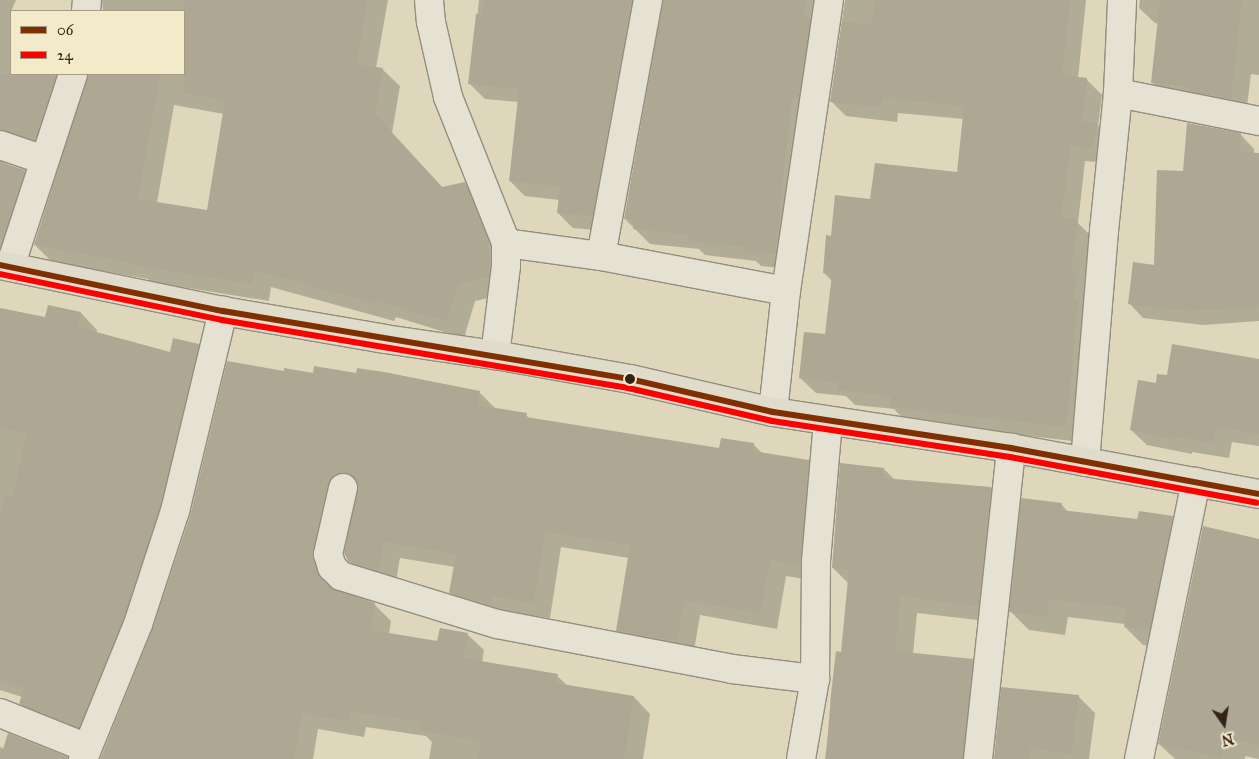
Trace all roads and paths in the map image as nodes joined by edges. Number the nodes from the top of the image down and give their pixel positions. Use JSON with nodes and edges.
{"nodes":[{"id":1,"x":429,"y":0,"type":"edge"},
{"id":2,"x":648,"y":0,"type":"edge"},
{"id":3,"x":829,"y":0,"type":"edge"},
{"id":4,"x":1122,"y":0,"type":"edge"},
{"id":5,"x":73,"y":75,"type":"edge"},
{"id":6,"x":1118,"y":93,"type":"junction"},
{"id":7,"x":1259,"y":121,"type":"edge"},
{"id":8,"x":0,"y":145,"type":"edge"},
{"id":9,"x":44,"y":160,"type":"junction"},
{"id":10,"x":506,"y":242,"type":"junction"},
{"id":11,"x":601,"y":256,"type":"junction"},
{"id":12,"x":5,"y":266,"type":"edge"},
{"id":13,"x":786,"y":290,"type":"junction"},
{"id":14,"x":223,"y":311,"type":"junction"},
{"id":15,"x":495,"y":355,"type":"junction"},
{"id":16,"x":773,"y":412,"type":"junction"},
{"id":17,"x":828,"y":422,"type":"junction"},
{"id":18,"x":1011,"y":448,"type":"junction"},
{"id":19,"x":1085,"y":462,"type":"junction"},
{"id":20,"x":1196,"y":482,"type":"junction"},
{"id":21,"x":343,"y":488,"type":"dead end"},
{"id":22,"x":1259,"y":494,"type":"edge"},
{"id":23,"x":815,"y":679,"type":"junction"},
{"id":24,"x":0,"y":713,"type":"edge"},
{"id":25,"x":85,"y":754,"type":"edge"},
{"id":26,"x":801,"y":759,"type":"edge"},
{"id":27,"x":978,"y":759,"type":"edge"},
{"id":28,"x":1139,"y":759,"type":"edge"}],
"edges":[{"from":1,"to":10,"type":"street"},
{"from":2,"to":11,"type":"street"},
{"from":3,"to":13,"type":"street"},
{"from":4,"to":6,"type":"street"},
{"from":5,"to":9,"type":"street"},
{"from":6,"to":7,"type":"street"},
{"from":6,"to":19,"type":"street"},
{"from":8,"to":9,"type":"street"},
{"from":9,"to":12,"type":"street"},
{"from":10,"to":11,"type":"street"},
{"from":10,"to":15,"type":"street"},
{"from":11,"to":13,"type":"street"},
{"from":12,"to":14,"type":"main road"},
{"from":13,"to":16,"type":"street"},
{"from":14,"to":15,"type":"main road"},
{"from":14,"to":25,"type":"street"},
{"from":15,"to":16,"type":"main road"},
{"from":16,"to":17,"type":"main road"},
{"from":17,"to":18,"type":"main road"},
{"from":17,"to":23,"type":"street"},
{"from":18,"to":19,"type":"main road"},
{"from":18,"to":27,"type":"street"},
{"from":19,"to":20,"type":"main road"},
{"from":20,"to":22,"type":"main road"},
{"from":20,"to":28,"type":"street"},
{"from":21,"to":23,"type":"street"},
{"from":23,"to":26,"type":"street"},
{"from":24,"to":25,"type":"street"}]}
